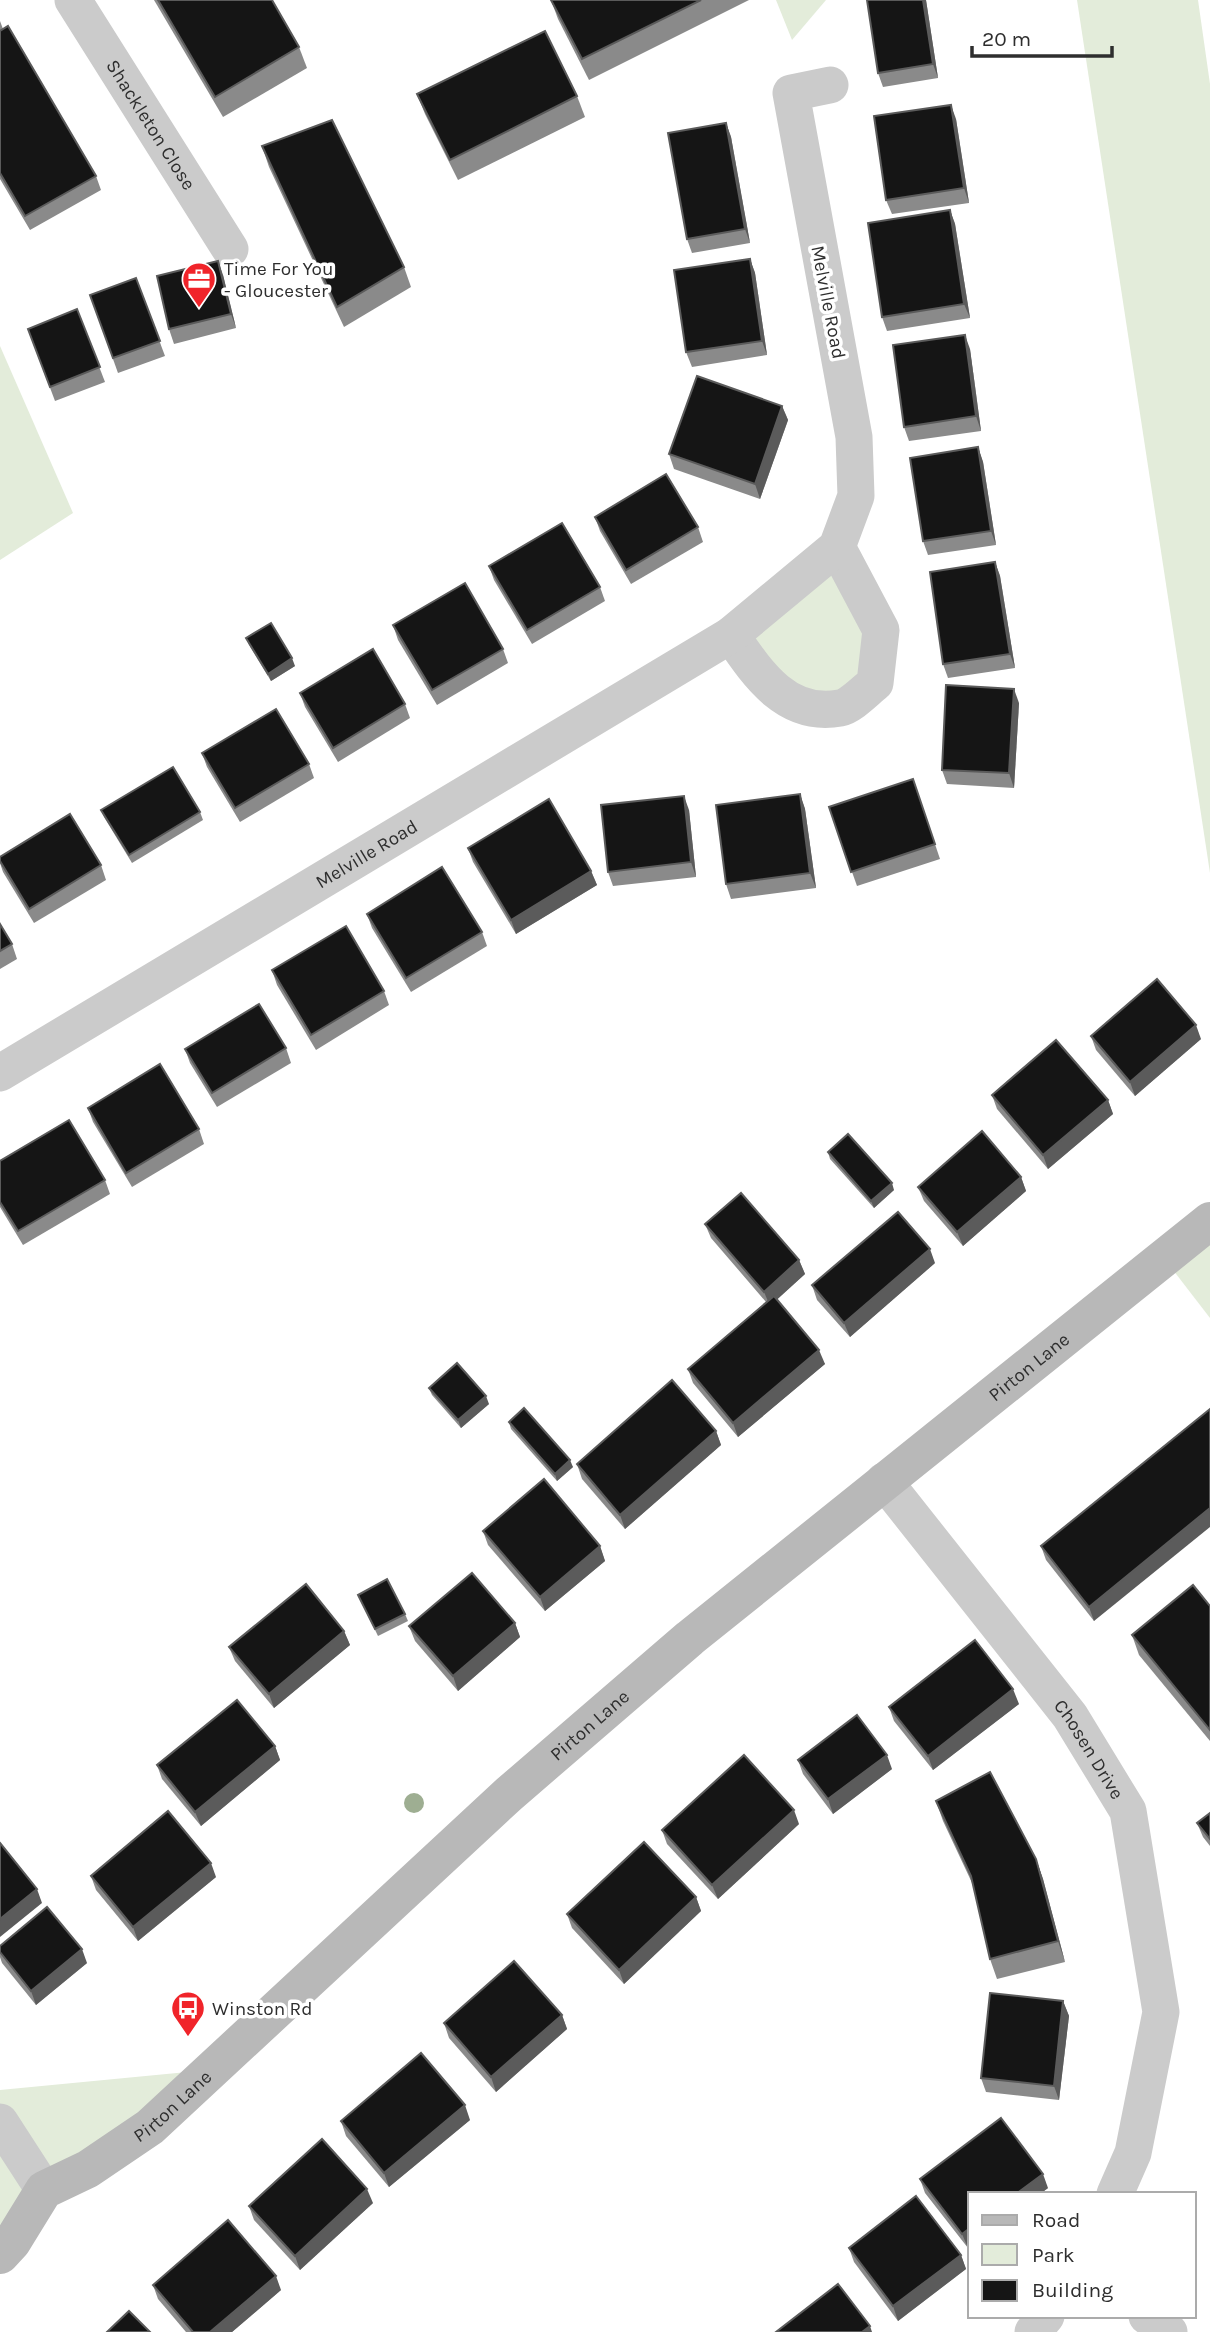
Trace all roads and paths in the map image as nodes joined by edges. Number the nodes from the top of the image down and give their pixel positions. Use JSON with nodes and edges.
{"nodes":[{"id":1,"x":73,"y":0,"type":"edge"},
{"id":2,"x":830,"y":85,"type":"dead end"},
{"id":3,"x":230,"y":249,"type":"dead end"},
{"id":4,"x":837,"y":547,"type":"junction"},
{"id":5,"x":731,"y":635,"type":"junction"},
{"id":6,"x":0,"y":1073,"type":"edge"},
{"id":7,"x":1210,"y":1221,"type":"edge"},
{"id":8,"x":884,"y":1481,"type":"junction"},
{"id":9,"x":0,"y":2122,"type":"edge"},
{"id":10,"x":44,"y":2190,"type":"junction"},
{"id":11,"x":1116,"y":2192,"type":"edge"},
{"id":12,"x":0,"y":2255,"type":"edge"},
{"id":13,"x":1150,"y":2318,"type":"edge"},
{"id":14,"x":1169,"y":2332,"type":"edge"}],
"edges":[{"from":1,"to":3,"type":"street","name":"Shackleton Close"},
{"from":2,"to":4,"type":"street","name":"Melville Road"},
{"from":4,"to":5,"type":"street","name":"Melville Road"},
{"from":4,"to":5,"type":"street"},
{"from":5,"to":6,"type":"street","name":"Melville Road"},
{"from":7,"to":8,"type":"street","name":"Pirton Lane"},
{"from":8,"to":10,"type":"street","name":"Pirton Lane"},
{"from":8,"to":11,"type":"street","name":"Chosen Drive"},
{"from":9,"to":10,"type":"street"},
{"from":10,"to":12,"type":"street"},
{"from":13,"to":14,"type":"street"}]}
